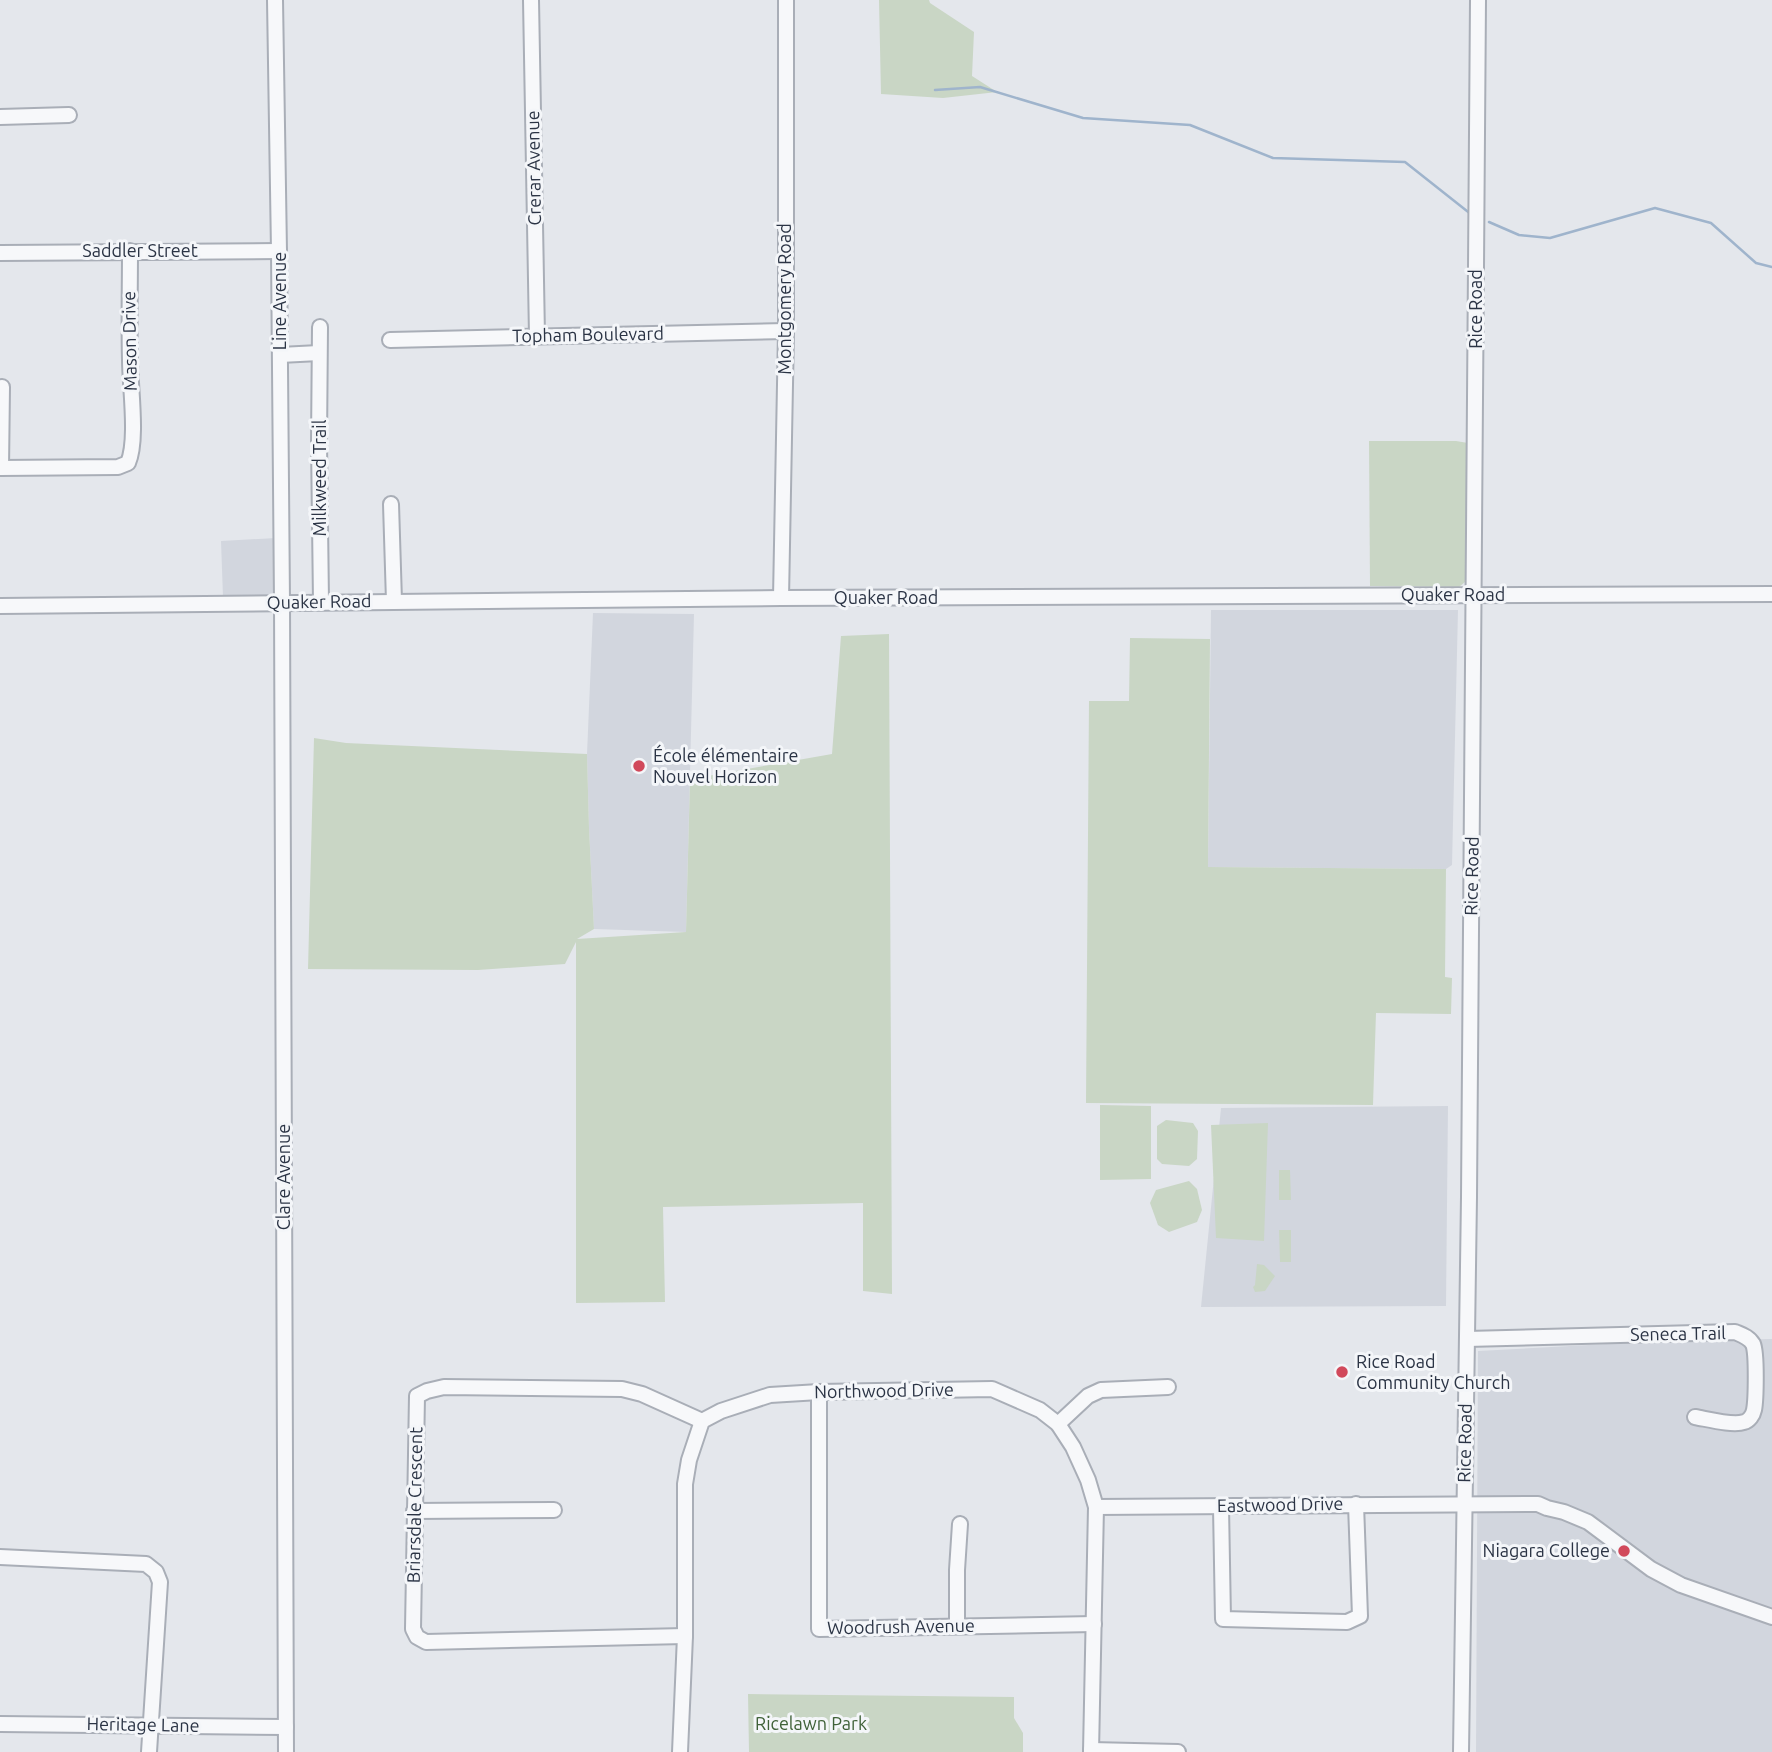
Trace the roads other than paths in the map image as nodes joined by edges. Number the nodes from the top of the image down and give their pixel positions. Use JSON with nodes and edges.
{"nodes":[{"id":1,"x":275,"y":0,"type":"edge"},
{"id":2,"x":531,"y":0,"type":"edge"},
{"id":3,"x":786,"y":0,"type":"edge"},
{"id":4,"x":1478,"y":0,"type":"edge"},
{"id":5,"x":69,"y":115,"type":"dead end"},
{"id":6,"x":0,"y":117,"type":"edge"},
{"id":7,"x":130,"y":251,"type":"junction"},
{"id":8,"x":279,"y":251,"type":"junction"},
{"id":9,"x":0,"y":253,"type":"edge"},
{"id":10,"x":320,"y":327,"type":"dead end"},
{"id":11,"x":786,"y":331,"type":"junction"},
{"id":12,"x":537,"y":336,"type":"junction"},
{"id":13,"x":390,"y":340,"type":"dead end"},
{"id":14,"x":319,"y":353,"type":"junction"},
{"id":15,"x":280,"y":355,"type":"junction"},
{"id":16,"x":2,"y":387,"type":"edge"},
{"id":17,"x":1,"y":468,"type":"edge"},
{"id":18,"x":391,"y":503,"type":"dead end"},
{"id":19,"x":1772,"y":594,"type":"edge"},
{"id":20,"x":1473,"y":595,"type":"junction"},
{"id":21,"x":780,"y":598,"type":"junction"},
{"id":22,"x":394,"y":601,"type":"junction"},
{"id":23,"x":321,"y":602,"type":"junction"},
{"id":24,"x":282,"y":603,"type":"junction"},
{"id":25,"x":0,"y":606,"type":"edge"},
{"id":26,"x":1467,"y":1339,"type":"junction"},
{"id":27,"x":1168,"y":1387,"type":"dead end"},
{"id":28,"x":820,"y":1392,"type":"junction"},
{"id":29,"x":1695,"y":1418,"type":"dead end"},
{"id":30,"x":702,"y":1421,"type":"junction"},
{"id":31,"x":1058,"y":1424,"type":"junction"},
{"id":32,"x":1356,"y":1504,"type":"junction"},
{"id":33,"x":1465,"y":1504,"type":"junction"},
{"id":34,"x":1096,"y":1507,"type":"junction"},
{"id":35,"x":1221,"y":1507,"type":"junction"},
{"id":36,"x":554,"y":1510,"type":"dead end"},
{"id":37,"x":414,"y":1511,"type":"junction"},
{"id":38,"x":960,"y":1524,"type":"dead end"},
{"id":39,"x":0,"y":1557,"type":"edge"},
{"id":40,"x":1772,"y":1616,"type":"edge"},
{"id":41,"x":1094,"y":1624,"type":"junction"},
{"id":42,"x":957,"y":1626,"type":"junction"},
{"id":43,"x":685,"y":1636,"type":"junction"},
{"id":44,"x":0,"y":1724,"type":"edge"},
{"id":45,"x":151,"y":1726,"type":"junction"},
{"id":46,"x":286,"y":1727,"type":"junction"},
{"id":47,"x":1091,"y":1751,"type":"edge"},
{"id":48,"x":149,"y":1752,"type":"edge"},
{"id":49,"x":286,"y":1752,"type":"edge"},
{"id":50,"x":680,"y":1752,"type":"edge"},
{"id":51,"x":1178,"y":1752,"type":"edge"},
{"id":52,"x":1461,"y":1752,"type":"edge"}],
"edges":[{"from":1,"to":8,"type":"street","name":"Line Avenue"},
{"from":2,"to":12,"type":"street","name":"Crerar Avenue"},
{"from":3,"to":11,"type":"street","name":"Montgomery Road"},
{"from":4,"to":20,"type":"street","name":"Rice Road"},
{"from":5,"to":6,"type":"street"},
{"from":7,"to":8,"type":"street","name":"Saddler Street"},
{"from":7,"to":9,"type":"street","name":"Saddler Street"},
{"from":7,"to":17,"type":"street","name":"Mason Drive"},
{"from":8,"to":15,"type":"street","name":"Line Avenue"},
{"from":10,"to":14,"type":"street","name":"Milkweed Trail"},
{"from":11,"to":12,"type":"street","name":"Topham Boulevard"},
{"from":11,"to":21,"type":"street","name":"Montgomery Road"},
{"from":12,"to":13,"type":"street","name":"Topham Boulevard"},
{"from":14,"to":15,"type":"street"},
{"from":14,"to":23,"type":"street","name":"Milkweed Trail"},
{"from":15,"to":24,"type":"street","name":"Line Avenue"},
{"from":16,"to":17,"type":"street"},
{"from":18,"to":22,"type":"street"},
{"from":19,"to":20,"type":"street","name":"Quaker Road"},
{"from":20,"to":21,"type":"street","name":"Quaker Road"},
{"from":20,"to":26,"type":"street","name":"Rice Road"},
{"from":21,"to":22,"type":"street","name":"Quaker Road"},
{"from":22,"to":23,"type":"street","name":"Quaker Road"},
{"from":23,"to":24,"type":"street","name":"Quaker Road"},
{"from":24,"to":25,"type":"street","name":"Quaker Road"},
{"from":24,"to":46,"type":"street","name":"Clare Avenue"},
{"from":26,"to":29,"type":"street","name":"Seneca Trail"},
{"from":26,"to":33,"type":"street","name":"Rice Road"},
{"from":27,"to":31,"type":"street"},
{"from":28,"to":30,"type":"street","name":"Northwood Drive"},
{"from":28,"to":31,"type":"street","name":"Northwood Drive"},
{"from":28,"to":42,"type":"street","name":"Woodrush Avenue"},
{"from":30,"to":37,"type":"street","name":"Briarsdale Crescent"},
{"from":30,"to":43,"type":"street"},
{"from":31,"to":34,"type":"street","name":"Northwood Drive"},
{"from":32,"to":33,"type":"street","name":"Eastwood Drive"},
{"from":32,"to":35,"type":"street","name":"Eastwood Drive"},
{"from":32,"to":35,"type":"street"},
{"from":33,"to":40,"type":"street","name":"Eastwood Drive"},
{"from":33,"to":52,"type":"street","name":"Rice Road"},
{"from":34,"to":35,"type":"street","name":"Eastwood Drive"},
{"from":34,"to":41,"type":"street","name":"Northwood Drive"},
{"from":36,"to":37,"type":"street"},
{"from":37,"to":43,"type":"street","name":"Briarsdale Crescent"},
{"from":38,"to":42,"type":"street"},
{"from":39,"to":45,"type":"street"},
{"from":41,"to":42,"type":"street","name":"Woodrush Avenue"},
{"from":41,"to":47,"type":"street","name":"Northwood Drive"},
{"from":43,"to":50,"type":"street"},
{"from":44,"to":45,"type":"street","name":"Heritage Lane"},
{"from":45,"to":46,"type":"street","name":"Heritage Lane"},
{"from":45,"to":48,"type":"street"},
{"from":46,"to":49,"type":"street","name":"Clare Avenue"},
{"from":47,"to":51,"type":"street"}]}
